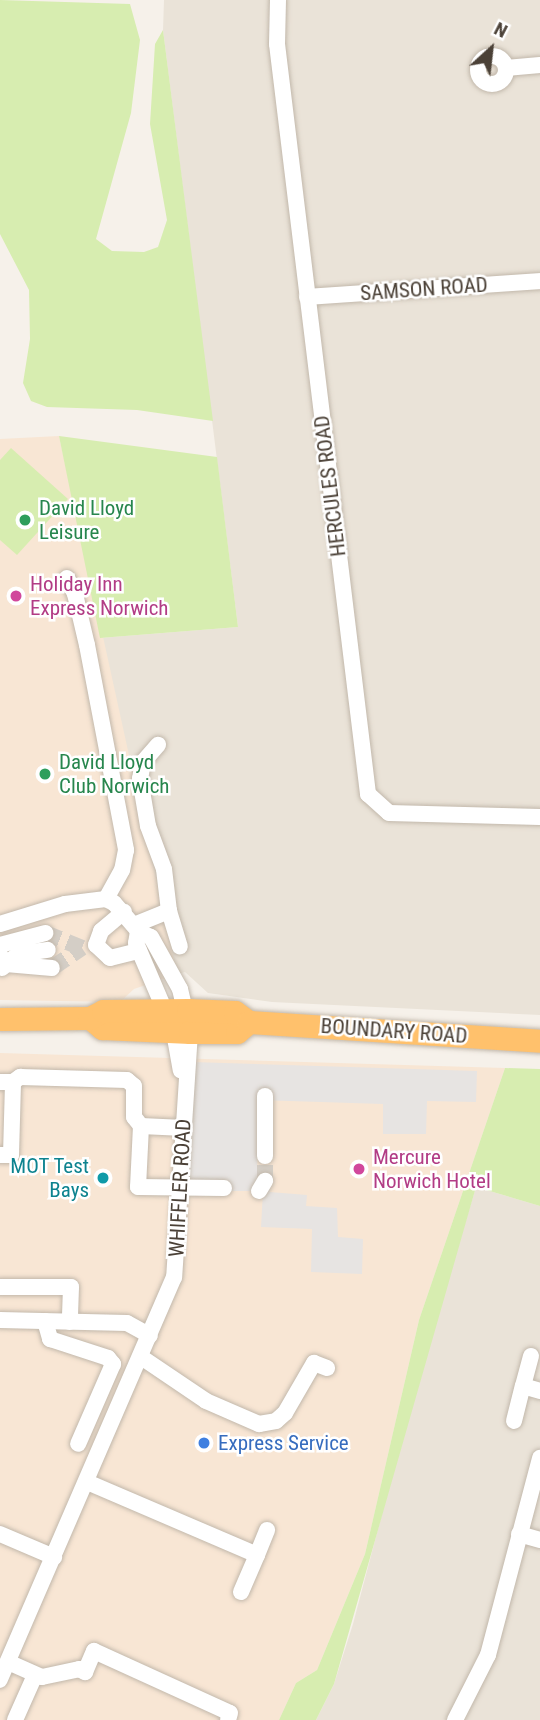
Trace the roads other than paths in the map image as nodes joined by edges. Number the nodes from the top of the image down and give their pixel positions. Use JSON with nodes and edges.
{"nodes":[{"id":1,"x":278,"y":0,"type":"edge"},
{"id":2,"x":540,"y":65,"type":"edge"},
{"id":3,"x":506,"y":68,"type":"dead end"},
{"id":4,"x":540,"y":281,"type":"edge"},
{"id":5,"x":307,"y":297,"type":"junction"},
{"id":6,"x":67,"y":578,"type":"dead end"},
{"id":7,"x":158,"y":745,"type":"dead end"},
{"id":8,"x":540,"y":817,"type":"edge"},
{"id":9,"x":106,"y":900,"type":"junction"},
{"id":10,"x":169,"y":911,"type":"junction"},
{"id":11,"x":132,"y":923,"type":"junction"},
{"id":12,"x":0,"y":924,"type":"edge"},
{"id":13,"x":45,"y":933,"type":"tunnel mouth"},
{"id":14,"x":0,"y":945,"type":"edge"},
{"id":15,"x":180,"y":946,"type":"dead end"},
{"id":16,"x":48,"y":950,"type":"tunnel mouth"},
{"id":17,"x":139,"y":951,"type":"junction"},
{"id":18,"x":2,"y":962,"type":"edge"},
{"id":19,"x":52,"y":968,"type":"tunnel mouth"},
{"id":20,"x":164,"y":1011,"type":"junction"},
{"id":21,"x":0,"y":1018,"type":"edge"},
{"id":22,"x":90,"y":1018,"type":"junction"},
{"id":23,"x":184,"y":1025,"type":"junction"},
{"id":24,"x":540,"y":1041,"type":"edge"},
{"id":25,"x":6,"y":1082,"type":"edge"},
{"id":26,"x":265,"y":1096,"type":"dead end"},
{"id":27,"x":6,"y":1116,"type":"edge"},
{"id":28,"x":141,"y":1126,"type":"junction"},
{"id":29,"x":184,"y":1128,"type":"junction"},
{"id":30,"x":0,"y":1155,"type":"edge"},
{"id":31,"x":265,"y":1156,"type":"tunnel mouth"},
{"id":32,"x":181,"y":1188,"type":"junction"},
{"id":33,"x":224,"y":1188,"type":"dead end"},
{"id":34,"x":0,"y":1287,"type":"edge"},
{"id":35,"x":0,"y":1320,"type":"edge"},
{"id":36,"x":46,"y":1321,"type":"junction"},
{"id":37,"x":70,"y":1322,"type":"junction"},
{"id":38,"x":150,"y":1336,"type":"junction"},
{"id":39,"x":531,"y":1356,"type":"dead end"},
{"id":40,"x":141,"y":1357,"type":"junction"},
{"id":41,"x":327,"y":1368,"type":"dead end"},
{"id":42,"x":523,"y":1387,"type":"junction"},
{"id":43,"x":540,"y":1391,"type":"edge"},
{"id":44,"x":514,"y":1421,"type":"dead end"},
{"id":45,"x":78,"y":1444,"type":"dead end"},
{"id":46,"x":540,"y":1458,"type":"edge"},
{"id":47,"x":87,"y":1482,"type":"junction"},
{"id":48,"x":267,"y":1530,"type":"dead end"},
{"id":49,"x":0,"y":1534,"type":"edge"},
{"id":50,"x":519,"y":1534,"type":"junction"},
{"id":51,"x":540,"y":1540,"type":"edge"},
{"id":52,"x":257,"y":1555,"type":"junction"},
{"id":53,"x":54,"y":1558,"type":"junction"},
{"id":54,"x":241,"y":1592,"type":"dead end"},
{"id":55,"x":8,"y":1662,"type":"junction"},
{"id":56,"x":35,"y":1675,"type":"junction"},
{"id":57,"x":0,"y":1680,"type":"edge"},
{"id":58,"x":15,"y":1720,"type":"edge"},
{"id":59,"x":228,"y":1720,"type":"edge"},
{"id":60,"x":455,"y":1720,"type":"edge"}],
"edges":[{"from":1,"to":5,"type":"street","name":"HERCULES ROAD"},
{"from":2,"to":3,"type":"street"},
{"from":4,"to":5,"type":"street","name":"SAMSON ROAD"},
{"from":5,"to":8,"type":"street","name":"HERCULES ROAD"},
{"from":6,"to":9,"type":"street"},
{"from":7,"to":10,"type":"street"},
{"from":9,"to":11,"type":"street"},
{"from":9,"to":12,"type":"street"},
{"from":10,"to":11,"type":"street"},
{"from":10,"to":15,"type":"street"},
{"from":11,"to":17,"type":"street"},
{"from":11,"to":17,"type":"street"},
{"from":11,"to":23,"type":"street"},
{"from":13,"to":14,"type":"street"},
{"from":16,"to":18,"type":"street"},
{"from":17,"to":20,"type":"street"},
{"from":18,"to":19,"type":"street"},
{"from":20,"to":22,"type":"highway","name":"BOUNDARY ROAD"},
{"from":20,"to":23,"type":"highway","name":"BOUNDARY ROAD"},
{"from":21,"to":22,"type":"highway","name":"BOUNDARY ROAD"},
{"from":22,"to":23,"type":"highway","name":"BOUNDARY ROAD"},
{"from":23,"to":24,"type":"highway","name":"BOUNDARY ROAD"},
{"from":23,"to":29,"type":"street","name":"WHIFFLER ROAD"},
{"from":25,"to":27,"type":"street"},
{"from":25,"to":28,"type":"street"},
{"from":26,"to":31,"type":"street"},
{"from":27,"to":30,"type":"street"},
{"from":28,"to":29,"type":"street"},
{"from":28,"to":32,"type":"street"},
{"from":29,"to":32,"type":"street","name":"WHIFFLER ROAD"},
{"from":32,"to":33,"type":"street"},
{"from":32,"to":38,"type":"street","name":"WHIFFLER ROAD"},
{"from":34,"to":37,"type":"street"},
{"from":35,"to":36,"type":"street"},
{"from":36,"to":37,"type":"street"},
{"from":36,"to":45,"type":"street"},
{"from":37,"to":38,"type":"street"},
{"from":38,"to":40,"type":"street","name":"WHIFFLER ROAD"},
{"from":39,"to":42,"type":"street"},
{"from":40,"to":41,"type":"street"},
{"from":40,"to":47,"type":"street","name":"WHIFFLER ROAD"},
{"from":42,"to":43,"type":"street"},
{"from":42,"to":44,"type":"street"},
{"from":46,"to":50,"type":"street"},
{"from":47,"to":52,"type":"street"},
{"from":47,"to":53,"type":"street","name":"WHIFFLER ROAD"},
{"from":48,"to":52,"type":"street"},
{"from":49,"to":53,"type":"street"},
{"from":50,"to":51,"type":"street"},
{"from":50,"to":60,"type":"street"},
{"from":52,"to":54,"type":"street"},
{"from":53,"to":55,"type":"street","name":"WHIFFLER ROAD"},
{"from":55,"to":56,"type":"street"},
{"from":55,"to":57,"type":"street","name":"WHIFFLER ROAD"},
{"from":56,"to":58,"type":"street"},
{"from":56,"to":59,"type":"street"}]}
